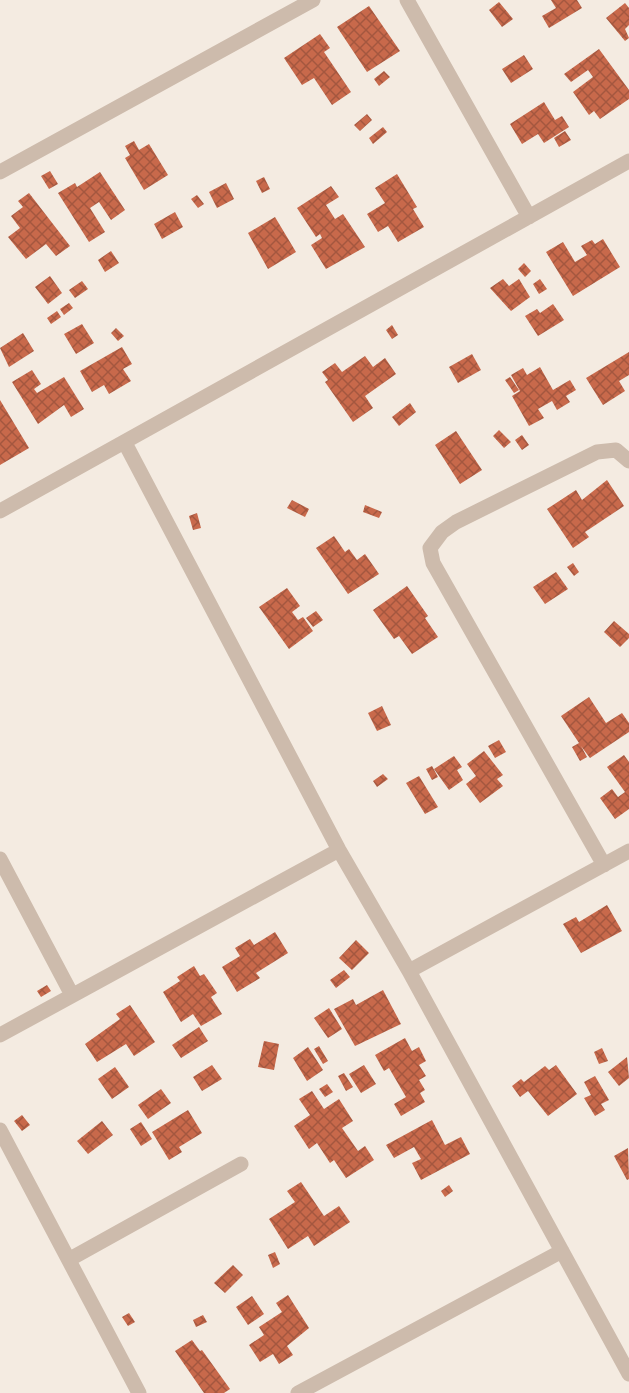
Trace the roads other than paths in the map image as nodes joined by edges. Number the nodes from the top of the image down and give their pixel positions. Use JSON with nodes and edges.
{"nodes":[{"id":1,"x":313,"y":0,"type":"edge"},
{"id":2,"x":407,"y":0,"type":"edge"},
{"id":3,"x":629,"y":161,"type":"edge"},
{"id":4,"x":0,"y":172,"type":"edge"},
{"id":5,"x":529,"y":217,"type":"junction"},
{"id":6,"x":125,"y":443,"type":"junction"},
{"id":7,"x":629,"y":461,"type":"edge"},
{"id":8,"x":0,"y":510,"type":"edge"},
{"id":9,"x":339,"y":850,"type":"junction"},
{"id":10,"x":629,"y":851,"type":"edge"},
{"id":11,"x":0,"y":859,"type":"edge"},
{"id":12,"x":604,"y":865,"type":"junction"},
{"id":13,"x":409,"y":971,"type":"junction"},
{"id":14,"x":72,"y":995,"type":"junction"},
{"id":15,"x":0,"y":1035,"type":"edge"},
{"id":16,"x":0,"y":1130,"type":"edge"},
{"id":17,"x":241,"y":1164,"type":"dead end"},
{"id":18,"x":562,"y":1251,"type":"junction"},
{"id":19,"x":70,"y":1259,"type":"junction"},
{"id":20,"x":629,"y":1374,"type":"edge"},
{"id":21,"x":140,"y":1393,"type":"edge"},
{"id":22,"x":298,"y":1393,"type":"edge"}],
"edges":[{"from":1,"to":4,"type":"street"},
{"from":2,"to":5,"type":"street"},
{"from":3,"to":5,"type":"street"},
{"from":5,"to":6,"type":"street"},
{"from":6,"to":8,"type":"street"},
{"from":6,"to":9,"type":"street"},
{"from":7,"to":12,"type":"street"},
{"from":9,"to":13,"type":"street"},
{"from":9,"to":14,"type":"street"},
{"from":10,"to":12,"type":"street"},
{"from":11,"to":14,"type":"street"},
{"from":12,"to":13,"type":"street"},
{"from":13,"to":18,"type":"street"},
{"from":14,"to":15,"type":"street"},
{"from":16,"to":19,"type":"street"},
{"from":17,"to":19,"type":"street"},
{"from":18,"to":20,"type":"street"},
{"from":18,"to":22,"type":"street"},
{"from":19,"to":21,"type":"street"}]}
